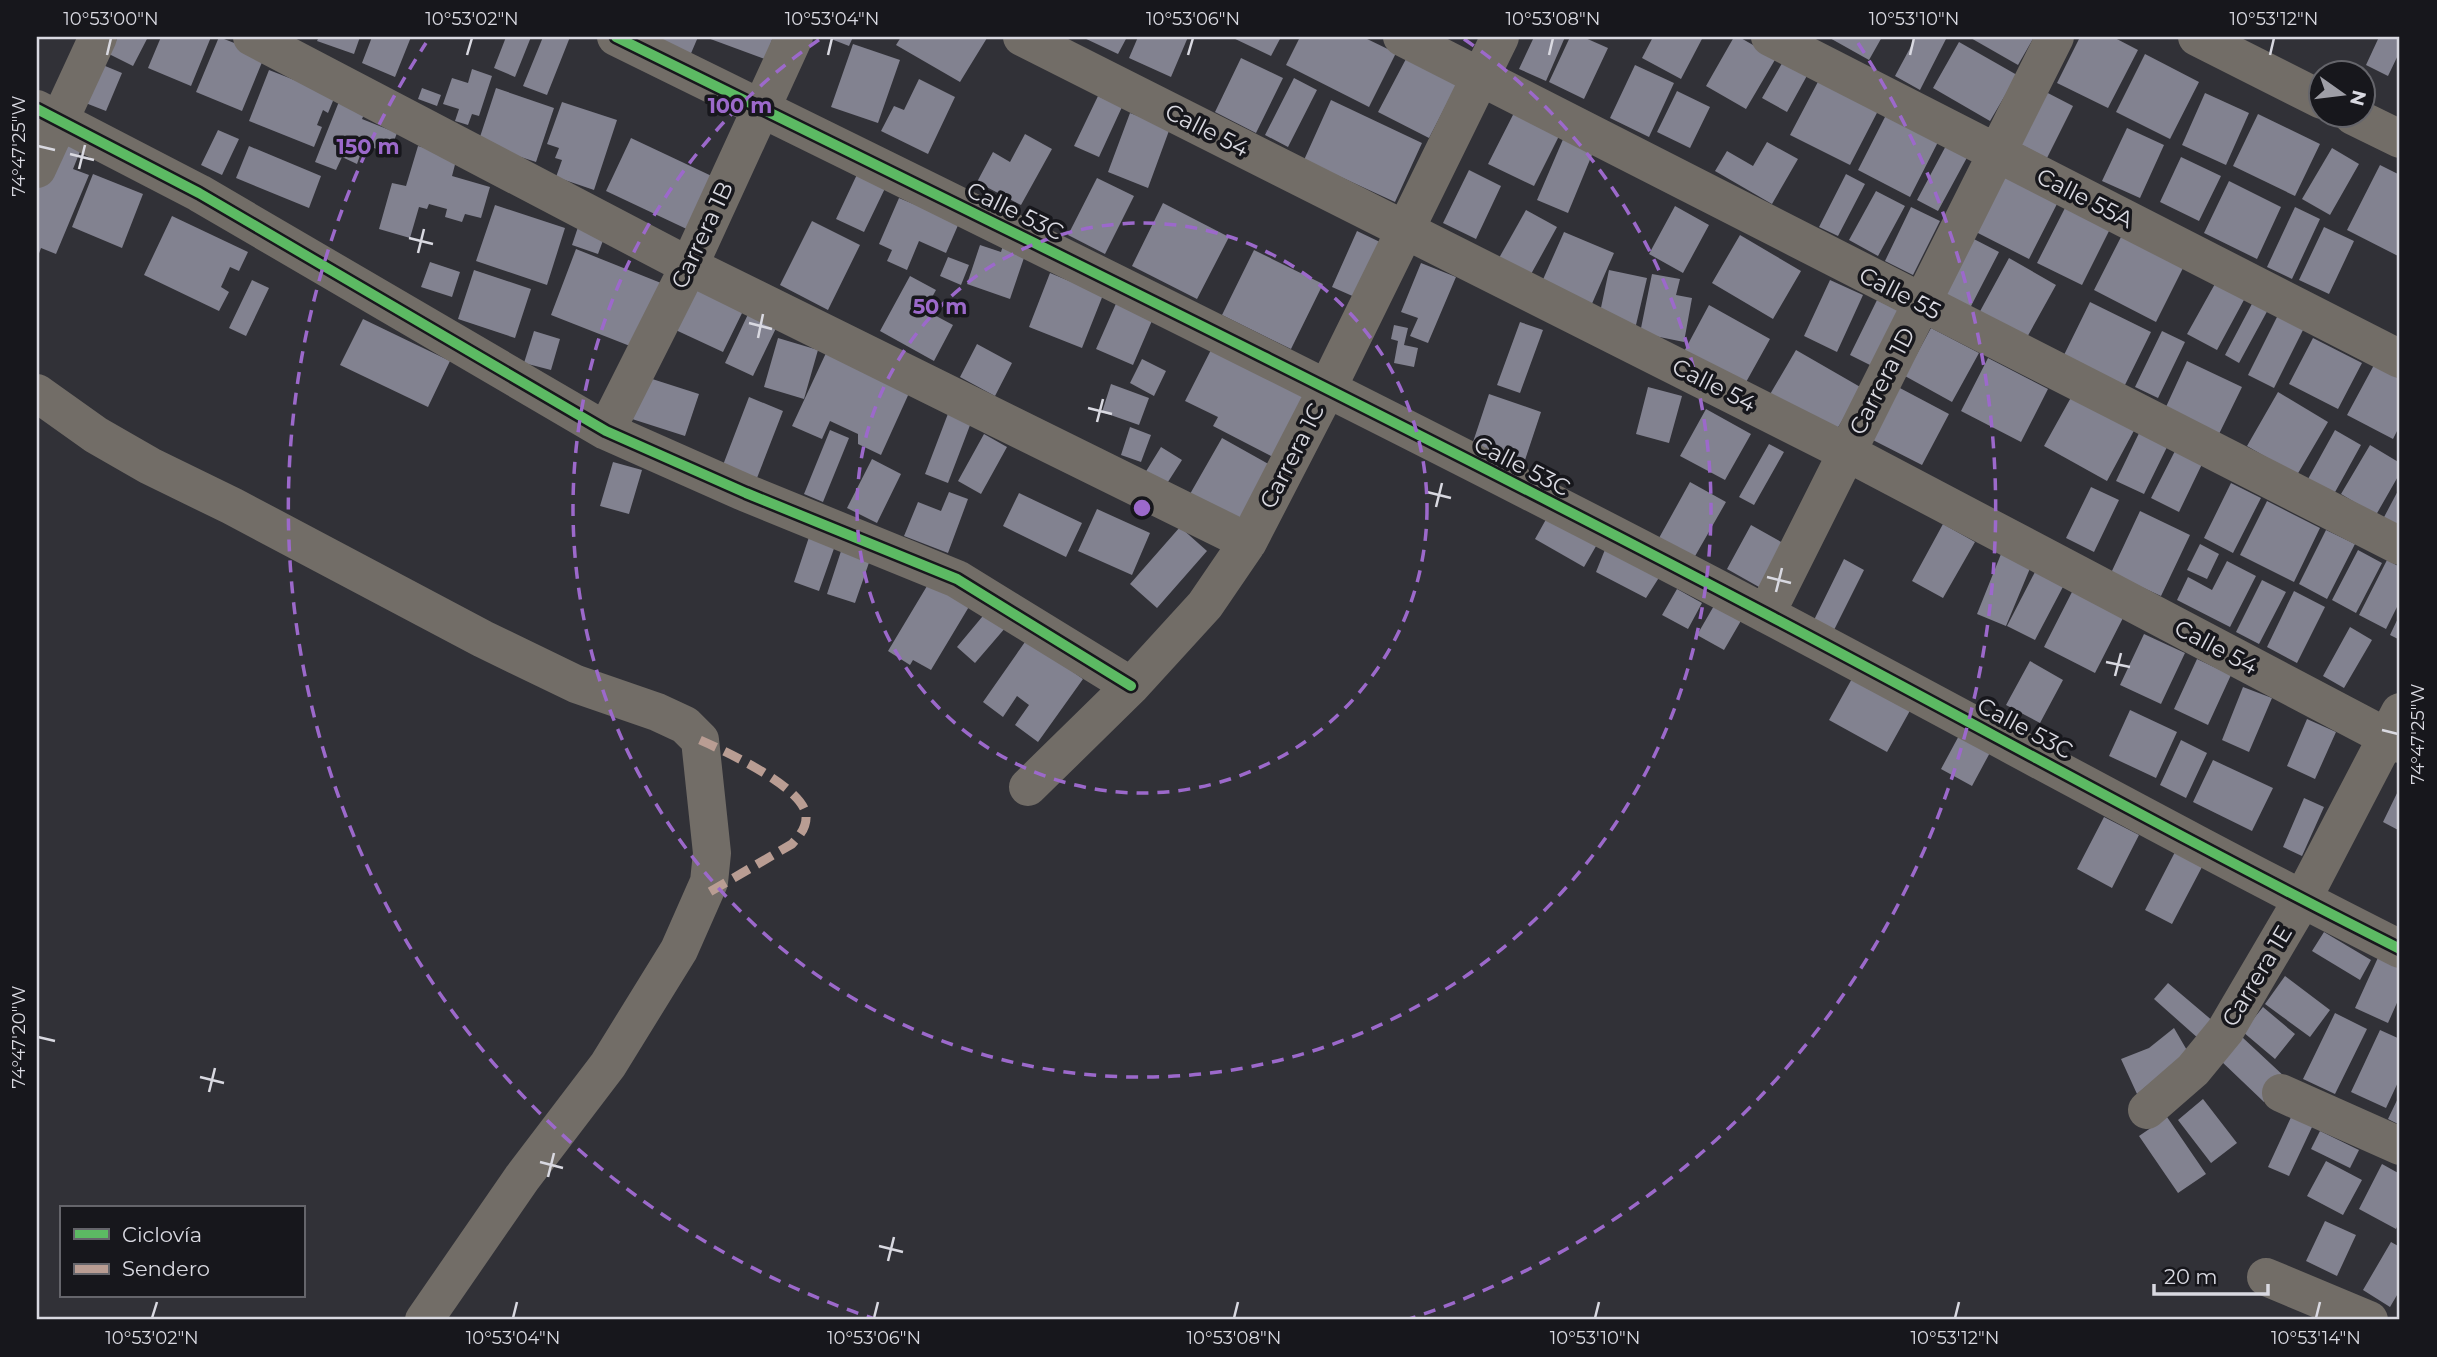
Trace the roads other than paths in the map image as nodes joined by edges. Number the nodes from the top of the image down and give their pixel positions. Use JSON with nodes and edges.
{"nodes":[{"id":1,"x":98,"y":37,"type":"edge"},
{"id":2,"x":252,"y":37,"type":"edge"},
{"id":3,"x":616,"y":37,"type":"edge"},
{"id":4,"x":794,"y":37,"type":"edge"},
{"id":5,"x":1022,"y":37,"type":"edge"},
{"id":6,"x":1402,"y":37,"type":"edge"},
{"id":7,"x":1500,"y":37,"type":"edge"},
{"id":8,"x":1770,"y":37,"type":"edge"},
{"id":9,"x":2055,"y":37,"type":"edge"},
{"id":10,"x":2197,"y":37,"type":"edge"},
{"id":11,"x":1480,"y":77,"type":"junction"},
{"id":12,"x":2308,"y":93,"type":"edge"},
{"id":13,"x":760,"y":108,"type":"junction"},
{"id":14,"x":48,"y":114,"type":"edge"},
{"id":15,"x":2378,"y":128,"type":"edge"},
{"id":16,"x":2400,"y":139,"type":"edge"},
{"id":17,"x":1997,"y":153,"type":"junction"},
{"id":18,"x":37,"y":169,"type":"edge"},
{"id":19,"x":1405,"y":230,"type":"junction"},
{"id":20,"x":689,"y":266,"type":"junction"},
{"id":21,"x":1922,"y":304,"type":"junction"},
{"id":22,"x":2400,"y":359,"type":"edge"},
{"id":23,"x":1326,"y":389,"type":"junction"},
{"id":24,"x":37,"y":393,"type":"edge"},
{"id":25,"x":606,"y":431,"type":"junction"},
{"id":26,"x":1846,"y":452,"type":"junction"},
{"id":27,"x":1248,"y":542,"type":"junction"},
{"id":28,"x":2400,"y":546,"type":"edge"},
{"id":29,"x":1766,"y":614,"type":"junction"},
{"id":30,"x":1131,"y":686,"type":"junction"},
{"id":31,"x":2396,"y":732,"type":"edge"},
{"id":32,"x":1028,"y":787,"type":"dead end"},
{"id":33,"x":2302,"y":900,"type":"junction"},
{"id":34,"x":2400,"y":949,"type":"edge"},
{"id":35,"x":2281,"y":1093,"type":"dead end"},
{"id":36,"x":2147,"y":1110,"type":"dead end"},
{"id":37,"x":2400,"y":1146,"type":"edge"},
{"id":38,"x":2266,"y":1277,"type":"dead end"},
{"id":39,"x":424,"y":1320,"type":"edge"},
{"id":40,"x":2369,"y":1320,"type":"edge"}],
"edges":[{"from":1,"to":14,"type":"street"},
{"from":2,"to":20,"type":"street"},
{"from":3,"to":13,"type":"street","name":"Calle 53C"},
{"from":4,"to":13,"type":"street","name":"Carrera 1B"},
{"from":5,"to":19,"type":"street","name":"Calle 54"},
{"from":6,"to":11,"type":"street","name":"Calle 55"},
{"from":7,"to":11,"type":"street","name":"Carrera 1C"},
{"from":8,"to":17,"type":"street","name":"Calle 55A"},
{"from":9,"to":17,"type":"street","name":"Carrera 1D"},
{"from":10,"to":12,"type":"street"},
{"from":11,"to":19,"type":"street","name":"Carrera 1C"},
{"from":11,"to":21,"type":"street","name":"Calle 55"},
{"from":13,"to":20,"type":"street","name":"Carrera 1B"},
{"from":13,"to":23,"type":"street","name":"Calle 53C"},
{"from":14,"to":18,"type":"street"},
{"from":14,"to":25,"type":"street"},
{"from":15,"to":16,"type":"street"},
{"from":17,"to":21,"type":"street","name":"Carrera 1D"},
{"from":17,"to":22,"type":"street","name":"Calle 55A"},
{"from":19,"to":23,"type":"street","name":"Carrera 1C"},
{"from":19,"to":26,"type":"street","name":"Calle 54"},
{"from":20,"to":25,"type":"street","name":"Carrera 1B"},
{"from":20,"to":27,"type":"street"},
{"from":21,"to":26,"type":"street","name":"Carrera 1D"},
{"from":21,"to":28,"type":"street","name":"Calle 55"},
{"from":23,"to":27,"type":"street","name":"Carrera 1C"},
{"from":23,"to":29,"type":"street","name":"Calle 53C"},
{"from":24,"to":39,"type":"street"},
{"from":25,"to":30,"type":"street"},
{"from":26,"to":29,"type":"street","name":"Carrera 1D"},
{"from":26,"to":31,"type":"street","name":"Calle 54"},
{"from":27,"to":30,"type":"street","name":"Carrera 1C"},
{"from":29,"to":33,"type":"street","name":"Calle 53C"},
{"from":30,"to":32,"type":"street","name":"Carrera 1C"},
{"from":31,"to":33,"type":"street","name":"Carrera 1E"},
{"from":33,"to":34,"type":"street","name":"Calle 53C"},
{"from":33,"to":36,"type":"street","name":"Carrera 1E"},
{"from":35,"to":37,"type":"street"},
{"from":38,"to":40,"type":"street"}]}
